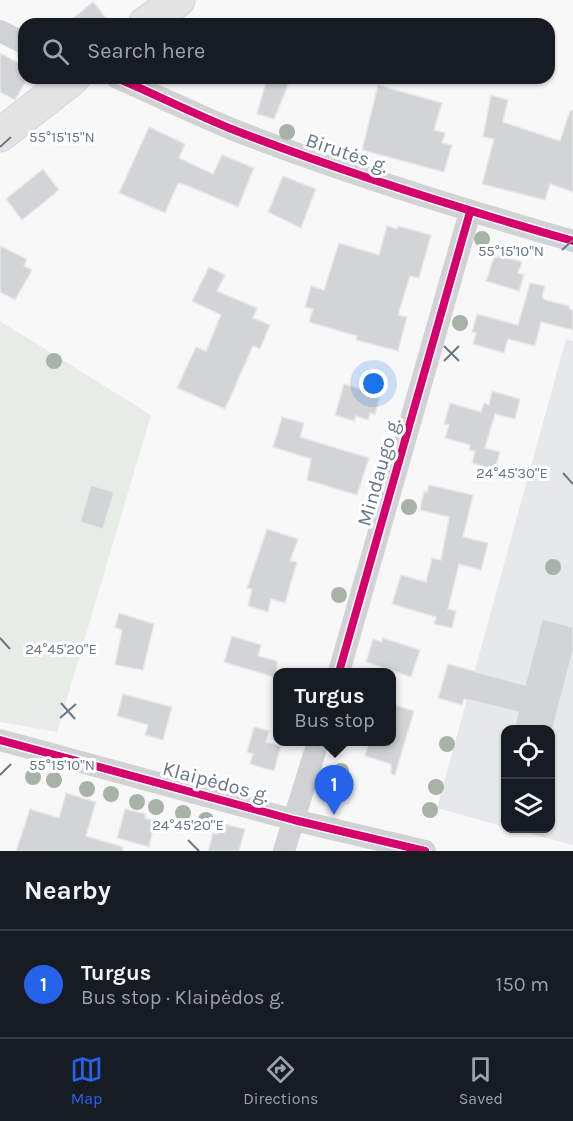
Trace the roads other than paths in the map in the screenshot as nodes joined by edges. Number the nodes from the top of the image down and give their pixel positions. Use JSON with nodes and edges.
{"nodes":[{"id":1,"x":178,"y":0,"type":"edge"},
{"id":2,"x":153,"y":18,"type":"edge"},
{"id":3,"x":0,"y":31,"type":"edge"},
{"id":4,"x":18,"y":39,"type":"edge"},
{"id":5,"x":65,"y":84,"type":"edge"},
{"id":6,"x":131,"y":84,"type":"edge"},
{"id":7,"x":0,"y":135,"type":"edge"},
{"id":8,"x":470,"y":212,"type":"junction"},
{"id":9,"x":573,"y":241,"type":"edge"},
{"id":10,"x":340,"y":668,"type":"edge"},
{"id":11,"x":0,"y":740,"type":"edge"},
{"id":12,"x":316,"y":746,"type":"edge"},
{"id":13,"x":294,"y":820,"type":"junction"},
{"id":14,"x":284,"y":851,"type":"edge"},
{"id":15,"x":425,"y":851,"type":"edge"}],
"edges":[{"from":1,"to":2,"type":"main road"},
{"from":3,"to":4,"type":"street"},
{"from":5,"to":7,"type":"main road"},
{"from":6,"to":8,"type":"street","name":"Birutės g."},
{"from":8,"to":9,"type":"street","name":"Birutės g."},
{"from":8,"to":10,"type":"street","name":"Mindaugo g."},
{"from":11,"to":13,"type":"street","name":"Klaipėdos g."},
{"from":12,"to":13,"type":"street"},
{"from":13,"to":14,"type":"street"},
{"from":13,"to":15,"type":"street","name":"Klaipėdos g."}]}
